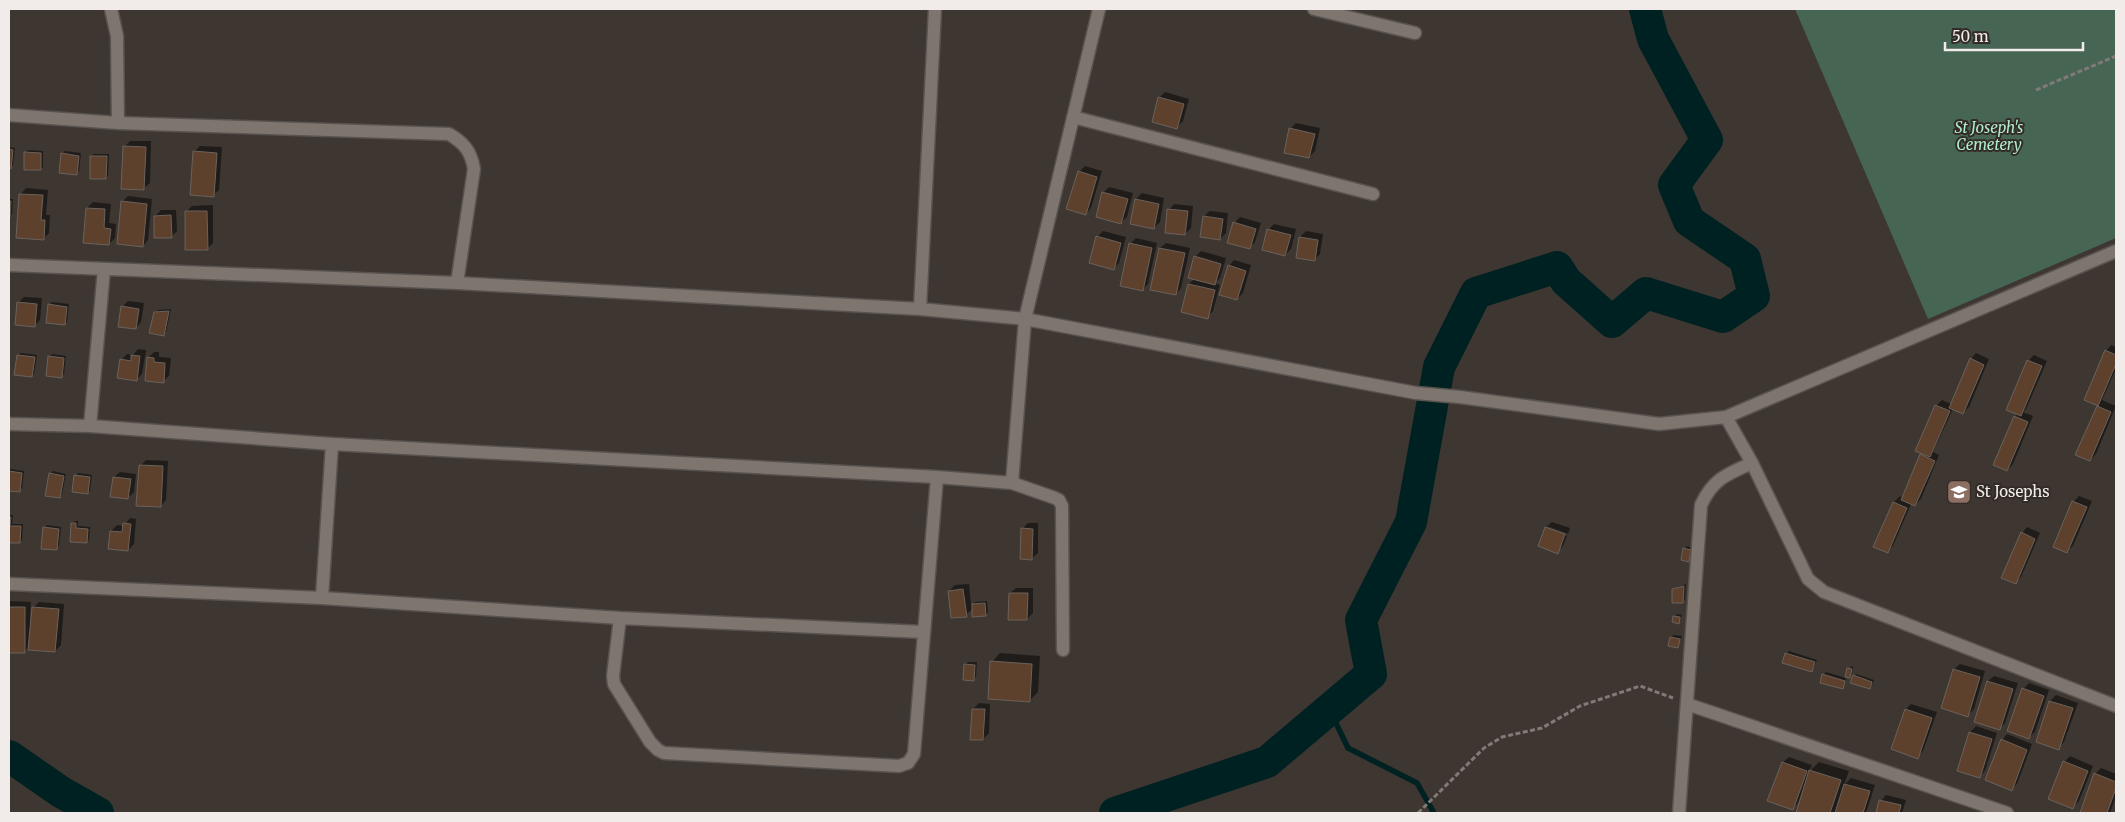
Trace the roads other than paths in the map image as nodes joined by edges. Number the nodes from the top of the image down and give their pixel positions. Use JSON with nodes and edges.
{"nodes":[{"id":1,"x":112,"y":9,"type":"edge"},
{"id":2,"x":935,"y":9,"type":"edge"},
{"id":3,"x":1099,"y":9,"type":"edge"},
{"id":4,"x":1314,"y":9,"type":"edge"},
{"id":5,"x":1416,"y":33,"type":"dead end"},
{"id":6,"x":9,"y":115,"type":"edge"},
{"id":7,"x":1074,"y":118,"type":"junction"},
{"id":8,"x":118,"y":123,"type":"junction"},
{"id":9,"x":1373,"y":194,"type":"dead end"},
{"id":10,"x":2116,"y":250,"type":"edge"},
{"id":11,"x":9,"y":265,"type":"edge"},
{"id":12,"x":104,"y":269,"type":"junction"},
{"id":13,"x":457,"y":283,"type":"junction"},
{"id":14,"x":920,"y":309,"type":"junction"},
{"id":15,"x":1025,"y":319,"type":"junction"},
{"id":16,"x":1726,"y":417,"type":"junction"},
{"id":17,"x":9,"y":424,"type":"edge"},
{"id":18,"x":90,"y":426,"type":"junction"},
{"id":19,"x":332,"y":444,"type":"junction"},
{"id":20,"x":1752,"y":463,"type":"junction"},
{"id":21,"x":938,"y":477,"type":"junction"},
{"id":22,"x":1012,"y":483,"type":"junction"},
{"id":23,"x":9,"y":584,"type":"edge"},
{"id":24,"x":322,"y":598,"type":"junction"},
{"id":25,"x":620,"y":618,"type":"junction"},
{"id":26,"x":923,"y":632,"type":"junction"},
{"id":27,"x":1063,"y":650,"type":"dead end"},
{"id":28,"x":1687,"y":704,"type":"junction"},
{"id":29,"x":2116,"y":706,"type":"edge"},
{"id":30,"x":1679,"y":813,"type":"edge"},
{"id":31,"x":2007,"y":813,"type":"edge"}],
"edges":[{"from":1,"to":8,"type":"street"},
{"from":2,"to":14,"type":"street"},
{"from":3,"to":7,"type":"street"},
{"from":4,"to":5,"type":"street"},
{"from":6,"to":8,"type":"street"},
{"from":7,"to":9,"type":"street"},
{"from":7,"to":15,"type":"street"},
{"from":8,"to":13,"type":"street"},
{"from":10,"to":16,"type":"street"},
{"from":11,"to":12,"type":"street"},
{"from":12,"to":13,"type":"street"},
{"from":12,"to":18,"type":"street"},
{"from":13,"to":14,"type":"street"},
{"from":14,"to":15,"type":"street"},
{"from":15,"to":16,"type":"street"},
{"from":15,"to":22,"type":"street"},
{"from":16,"to":20,"type":"street"},
{"from":17,"to":18,"type":"street"},
{"from":18,"to":19,"type":"street"},
{"from":19,"to":21,"type":"street"},
{"from":19,"to":24,"type":"street"},
{"from":20,"to":28,"type":"street"},
{"from":20,"to":29,"type":"street"},
{"from":21,"to":22,"type":"street"},
{"from":21,"to":26,"type":"street"},
{"from":22,"to":27,"type":"street"},
{"from":23,"to":24,"type":"street"},
{"from":24,"to":25,"type":"street"},
{"from":25,"to":26,"type":"street"},
{"from":25,"to":26,"type":"street"},
{"from":28,"to":30,"type":"street"},
{"from":28,"to":31,"type":"street"}]}
